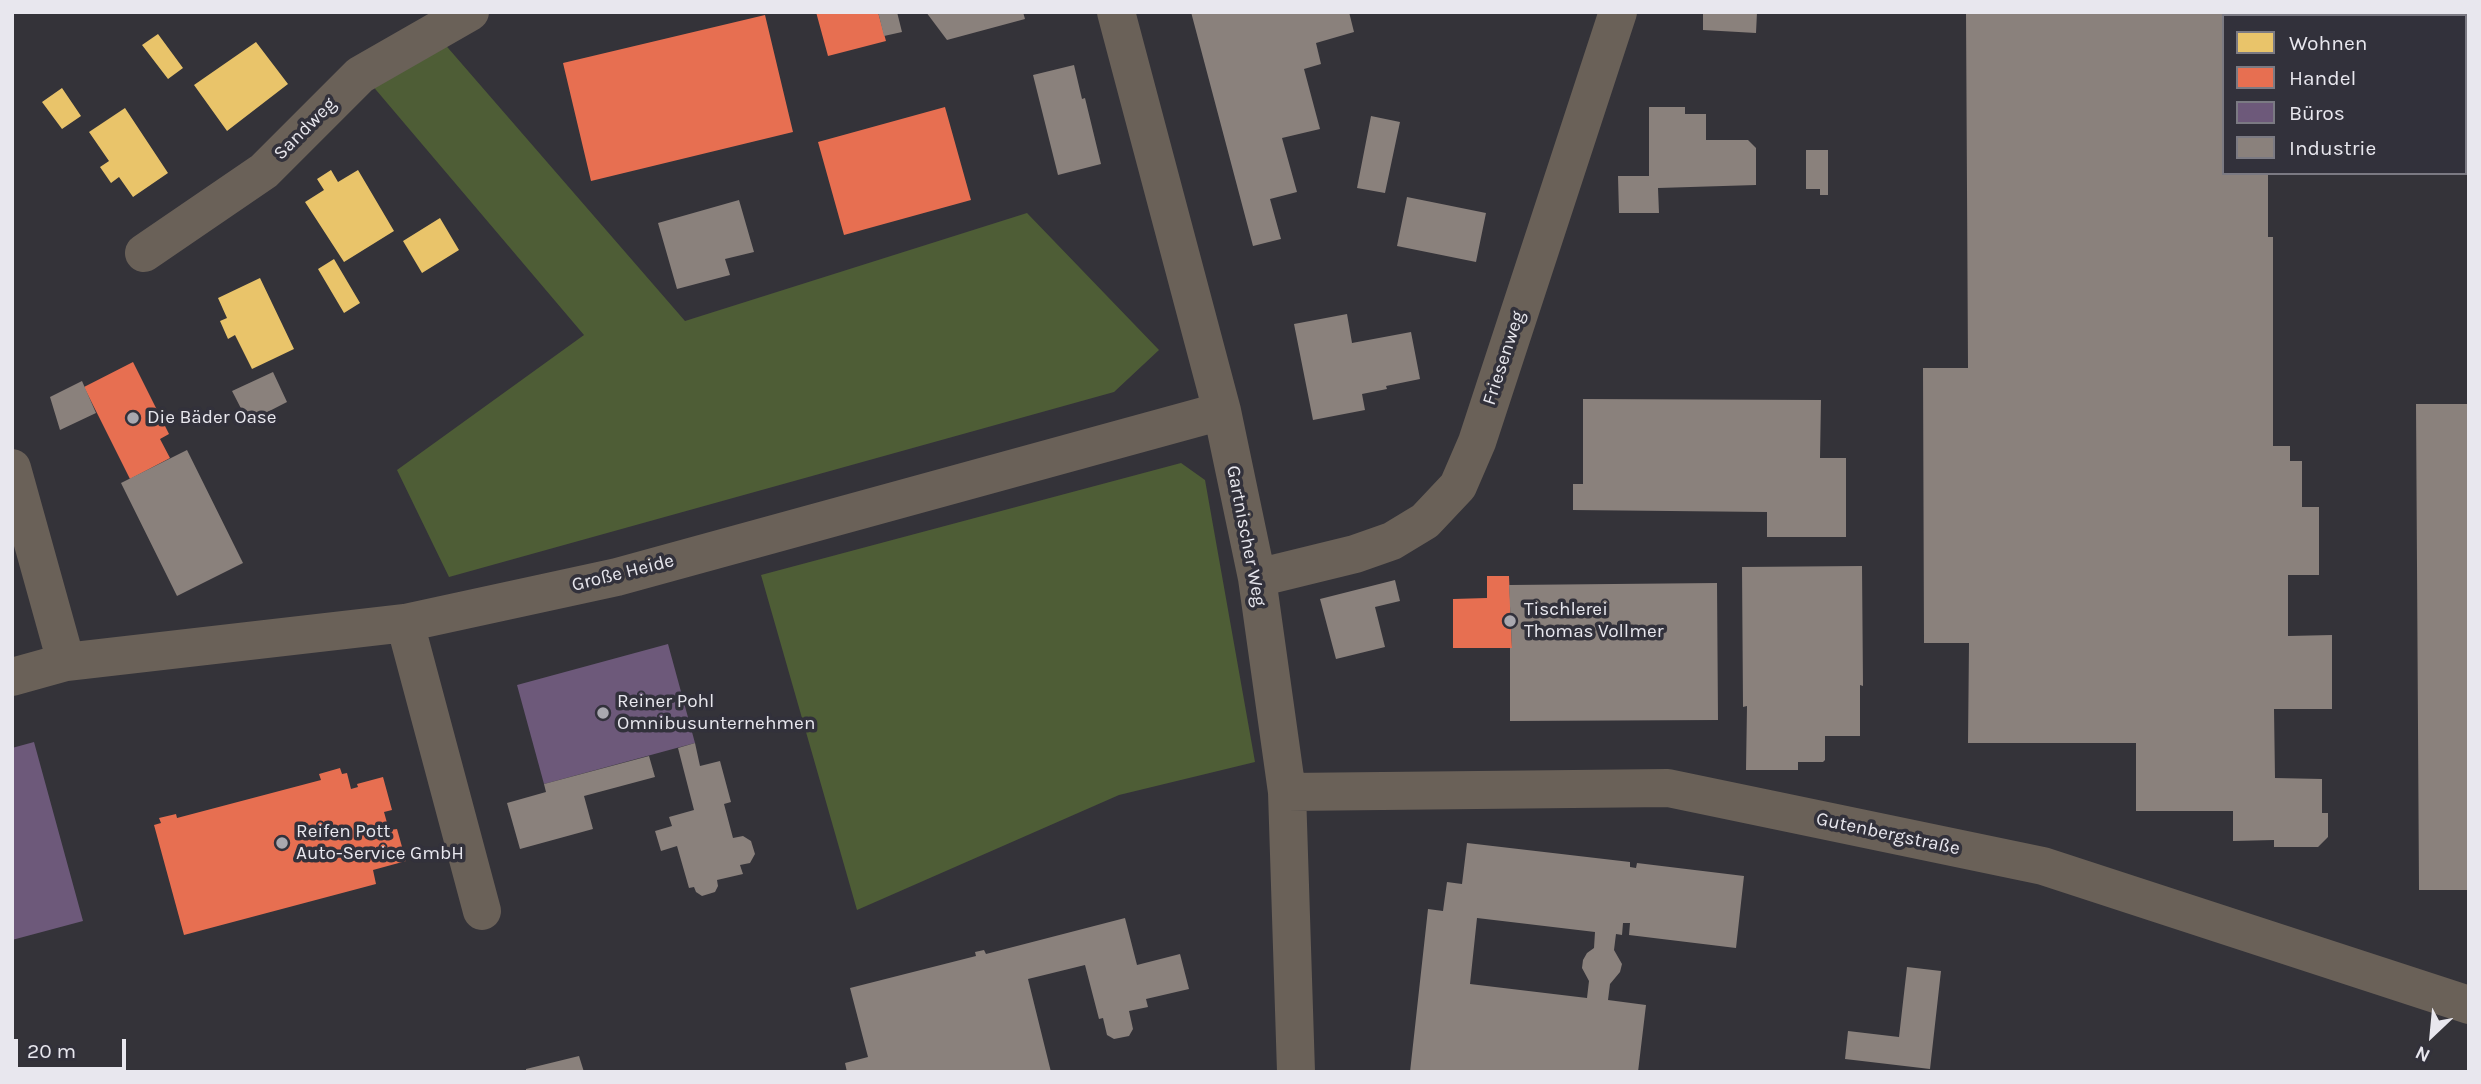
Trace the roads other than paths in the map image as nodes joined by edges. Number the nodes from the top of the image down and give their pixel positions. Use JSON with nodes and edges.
{"nodes":[{"id":1,"x":470,"y":12,"type":"edge"},
{"id":2,"x":1116,"y":12,"type":"edge"},
{"id":3,"x":1618,"y":12,"type":"edge"},
{"id":4,"x":144,"y":253,"type":"dead end"},
{"id":5,"x":1222,"y":411,"type":"junction"},
{"id":6,"x":12,"y":468,"type":"edge"},
{"id":7,"x":1256,"y":578,"type":"junction"},
{"id":8,"x":405,"y":623,"type":"junction"},
{"id":9,"x":66,"y":662,"type":"junction"},
{"id":10,"x":12,"y":677,"type":"edge"},
{"id":11,"x":1287,"y":792,"type":"junction"},
{"id":12,"x":482,"y":911,"type":"dead end"},
{"id":13,"x":2469,"y":1005,"type":"edge"},
{"id":14,"x":1297,"y":1072,"type":"edge"}],
"edges":[{"from":1,"to":4,"type":"street","name":"Sandweg"},
{"from":2,"to":5,"type":"street","name":"Gartnischer Weg"},
{"from":3,"to":7,"type":"street","name":"Friesenweg"},
{"from":5,"to":7,"type":"street","name":"Gartnischer Weg"},
{"from":5,"to":8,"type":"street","name":"Große Heide"},
{"from":6,"to":9,"type":"street"},
{"from":7,"to":11,"type":"street","name":"Gartnischer Weg"},
{"from":8,"to":9,"type":"street","name":"Große Heide"},
{"from":8,"to":12,"type":"street"},
{"from":9,"to":10,"type":"street","name":"Große Heide"},
{"from":11,"to":13,"type":"street","name":"Gutenbergstraße"},
{"from":11,"to":14,"type":"street","name":"Gartnischer Weg"}]}
